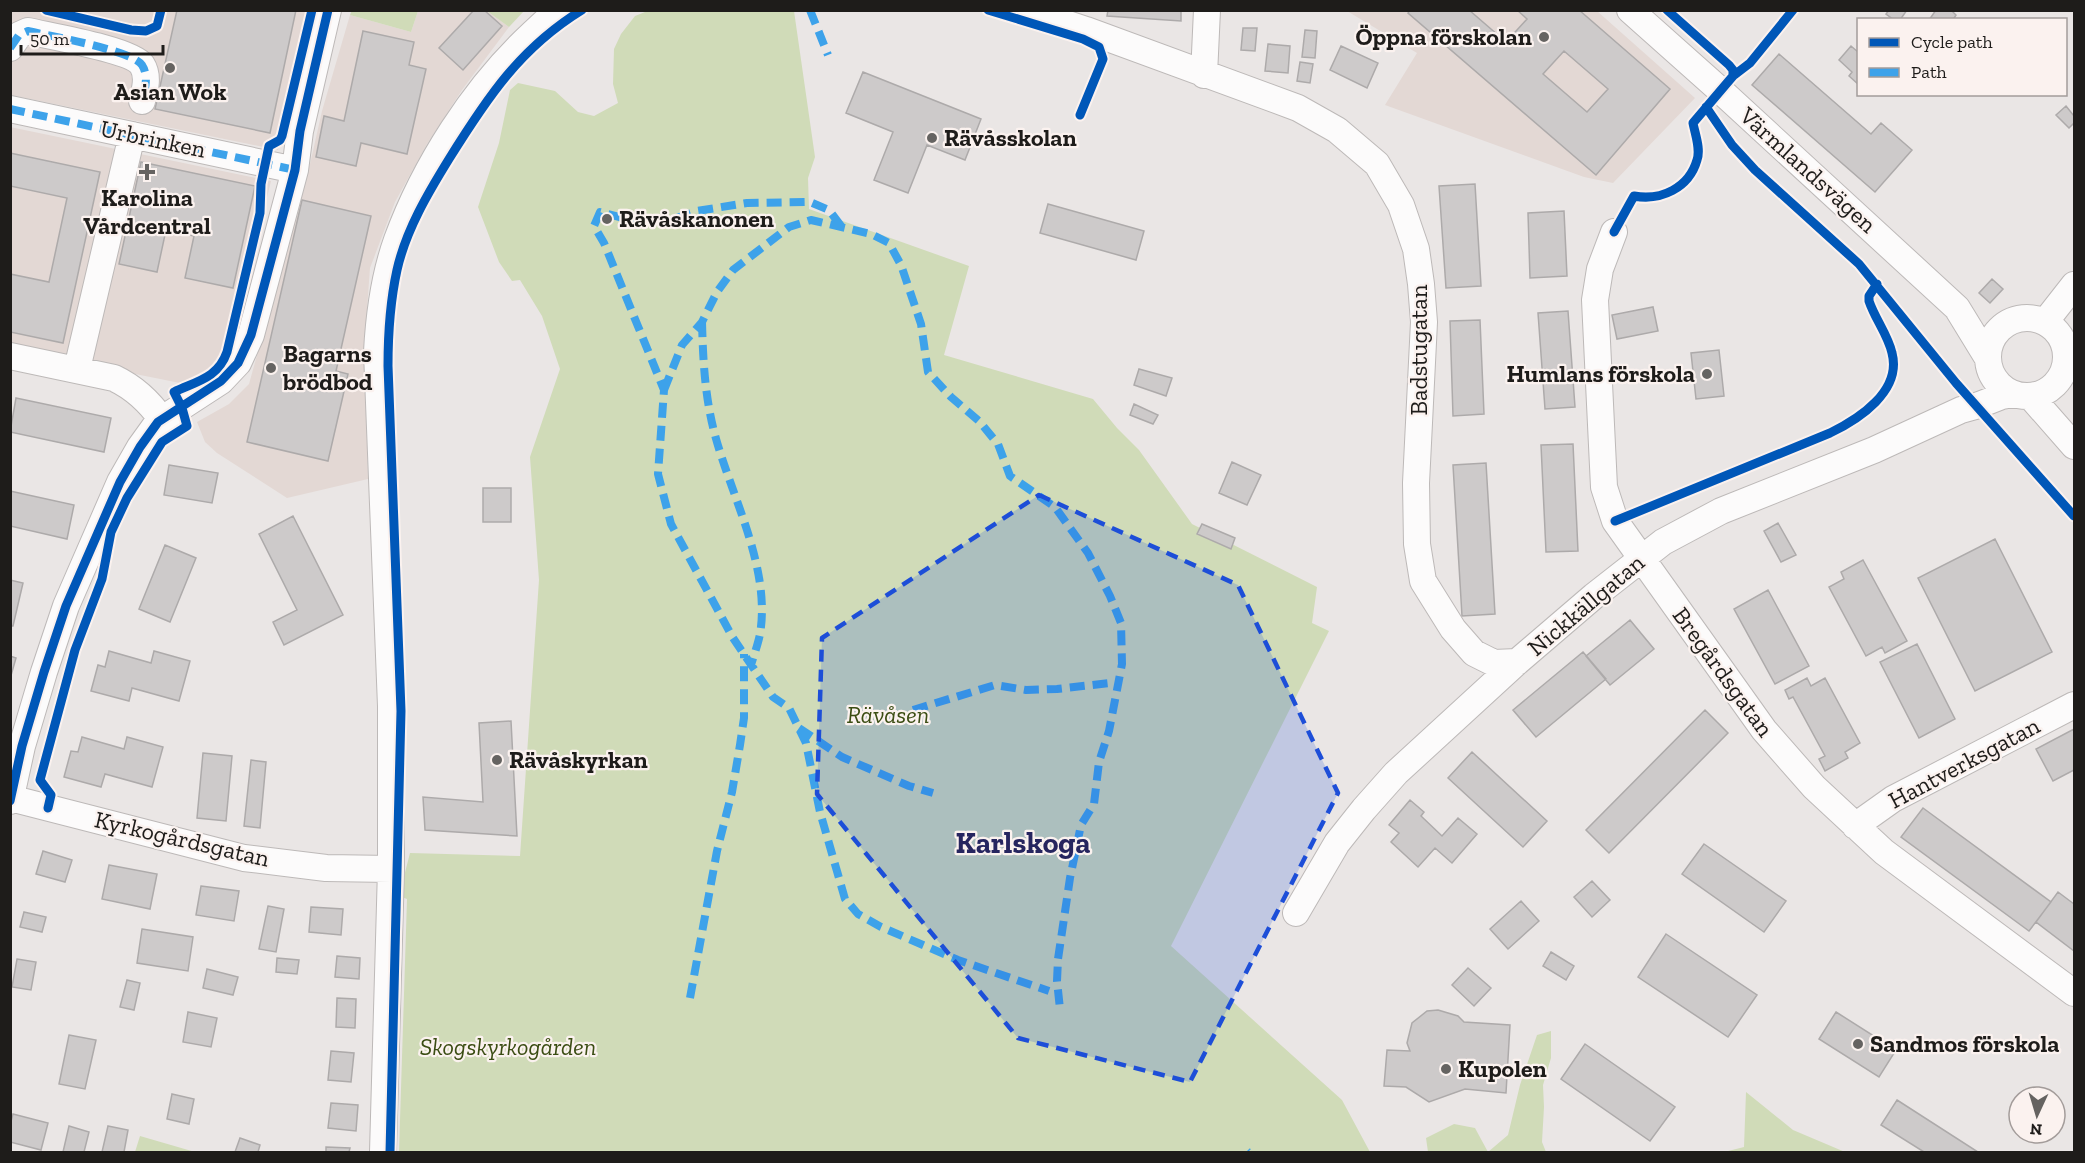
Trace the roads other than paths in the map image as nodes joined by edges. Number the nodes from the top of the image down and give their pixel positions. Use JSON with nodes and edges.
{"nodes":[{"id":1,"x":328,"y":10,"type":"edge"},
{"id":2,"x":560,"y":10,"type":"edge"},
{"id":3,"x":1026,"y":10,"type":"edge"},
{"id":4,"x":1207,"y":10,"type":"edge"},
{"id":5,"x":1630,"y":10,"type":"edge"},
{"id":6,"x":10,"y":48,"type":"edge"},
{"id":7,"x":1204,"y":75,"type":"junction"},
{"id":8,"x":142,"y":101,"type":"dead end"},
{"id":9,"x":10,"y":109,"type":"edge"},
{"id":10,"x":132,"y":135,"type":"junction"},
{"id":11,"x":295,"y":170,"type":"junction"},
{"id":12,"x":1614,"y":232,"type":"dead end"},
{"id":13,"x":2074,"y":285,"type":"edge"},
{"id":14,"x":1957,"y":308,"type":"junction"},
{"id":15,"x":2018,"y":319,"type":"junction"},
{"id":16,"x":2045,"y":322,"type":"junction"},
{"id":17,"x":2070,"y":342,"type":"edge"},
{"id":18,"x":10,"y":356,"type":"edge"},
{"id":19,"x":1988,"y":361,"type":"junction"},
{"id":20,"x":76,"y":369,"type":"junction"},
{"id":21,"x":2060,"y":379,"type":"junction"},
{"id":22,"x":2022,"y":396,"type":"junction"},
{"id":23,"x":1961,"y":410,"type":"junction"},
{"id":24,"x":162,"y":420,"type":"junction"},
{"id":25,"x":2074,"y":424,"type":"edge"},
{"id":26,"x":2074,"y":446,"type":"edge"},
{"id":27,"x":1641,"y":559,"type":"junction"},
{"id":28,"x":1517,"y":662,"type":"junction"},
{"id":29,"x":2074,"y":705,"type":"edge"},
{"id":30,"x":11,"y":799,"type":"edge"},
{"id":31,"x":1855,"y":826,"type":"junction"},
{"id":32,"x":391,"y":869,"type":"junction"},
{"id":33,"x":1296,"y":913,"type":"dead end"},
{"id":34,"x":2074,"y":993,"type":"edge"},
{"id":35,"x":383,"y":1152,"type":"edge"}],
"edges":[{"from":1,"to":11,"type":"street"},
{"from":2,"to":32,"type":"street"},
{"from":3,"to":7,"type":"street","name":"Badstugatan"},
{"from":4,"to":7,"type":"street"},
{"from":5,"to":14,"type":"street","name":"Värmlandsvägen"},
{"from":6,"to":8,"type":"street"},
{"from":7,"to":28,"type":"street","name":"Badstugatan"},
{"from":9,"to":10,"type":"street","name":"Urbrinken"},
{"from":10,"to":11,"type":"street","name":"Urbrinken"},
{"from":10,"to":20,"type":"street"},
{"from":11,"to":24,"type":"street"},
{"from":12,"to":27,"type":"street","name":"Bregårdsgatan"},
{"from":13,"to":16,"type":"street"},
{"from":14,"to":15,"type":"street","name":"Värmlandsvägen"},
{"from":14,"to":19,"type":"street","name":"Värmlandsvägen"},
{"from":15,"to":16,"type":"street"},
{"from":15,"to":19,"type":"street"},
{"from":16,"to":17,"type":"street"},
{"from":17,"to":21,"type":"street"},
{"from":18,"to":20,"type":"street"},
{"from":19,"to":22,"type":"street"},
{"from":19,"to":23,"type":"street"},
{"from":20,"to":24,"type":"street"},
{"from":21,"to":22,"type":"street"},
{"from":21,"to":25,"type":"street"},
{"from":22,"to":23,"type":"street","name":"Nickkällgatan"},
{"from":22,"to":26,"type":"street"},
{"from":23,"to":27,"type":"street","name":"Nickkällgatan"},
{"from":24,"to":30,"type":"street"},
{"from":27,"to":28,"type":"street","name":"Nickkällgatan"},
{"from":27,"to":31,"type":"street","name":"Bregårdsgatan"},
{"from":28,"to":33,"type":"street","name":"Nickkällgatan"},
{"from":29,"to":31,"type":"street","name":"Hantverksgatan"},
{"from":30,"to":32,"type":"street","name":"Kyrkogårdsgatan"},
{"from":31,"to":34,"type":"street","name":"Bregårdsgatan"},
{"from":32,"to":35,"type":"street"}]}
